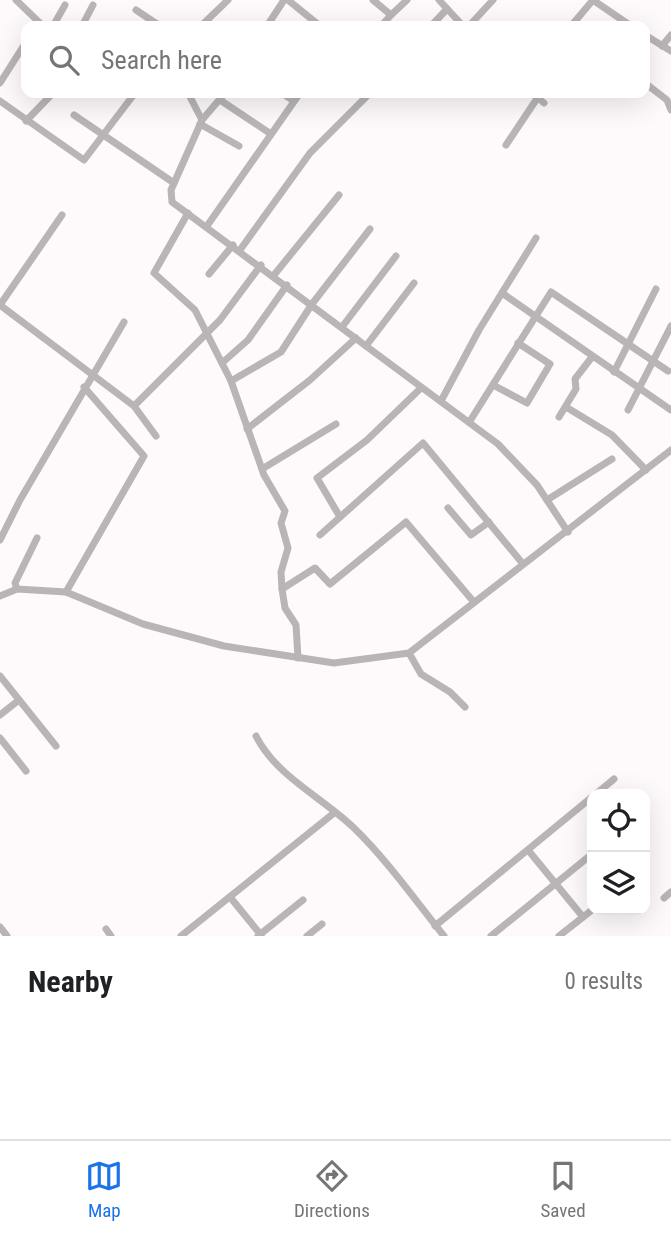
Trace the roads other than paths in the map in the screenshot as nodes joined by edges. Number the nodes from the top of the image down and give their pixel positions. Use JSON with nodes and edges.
{"nodes":[{"id":1,"x":16,"y":0,"type":"edge"},
{"id":2,"x":228,"y":0,"type":"edge"},
{"id":3,"x":286,"y":0,"type":"edge"},
{"id":4,"x":373,"y":0,"type":"edge"},
{"id":5,"x":407,"y":0,"type":"edge"},
{"id":6,"x":439,"y":0,"type":"edge"},
{"id":7,"x":494,"y":0,"type":"edge"},
{"id":8,"x":593,"y":0,"type":"edge"},
{"id":9,"x":65,"y":5,"type":"dead end"},
{"id":10,"x":93,"y":5,"type":"dead end"},
{"id":11,"x":447,"y":9,"type":"junction"},
{"id":12,"x":136,"y":10,"type":"dead end"},
{"id":13,"x":391,"y":15,"type":"junction"},
{"id":14,"x":36,"y":21,"type":"edge"},
{"id":15,"x":56,"y":21,"type":"edge"},
{"id":16,"x":85,"y":21,"type":"edge"},
{"id":17,"x":152,"y":21,"type":"edge"},
{"id":18,"x":206,"y":21,"type":"edge"},
{"id":19,"x":271,"y":21,"type":"edge"},
{"id":20,"x":313,"y":21,"type":"edge"},
{"id":21,"x":386,"y":21,"type":"edge"},
{"id":22,"x":436,"y":21,"type":"edge"},
{"id":23,"x":458,"y":21,"type":"edge"},
{"id":24,"x":474,"y":21,"type":"edge"},
{"id":25,"x":575,"y":21,"type":"edge"},
{"id":26,"x":624,"y":21,"type":"edge"},
{"id":27,"x":671,"y":35,"type":"edge"},
{"id":28,"x":650,"y":38,"type":"edge"},
{"id":29,"x":662,"y":46,"type":"junction"},
{"id":30,"x":21,"y":50,"type":"edge"},
{"id":31,"x":671,"y":51,"type":"edge"},
{"id":32,"x":0,"y":83,"type":"edge"},
{"id":33,"x":650,"y":87,"type":"edge"},
{"id":34,"x":47,"y":98,"type":"edge"},
{"id":35,"x":131,"y":98,"type":"edge"},
{"id":36,"x":190,"y":98,"type":"edge"},
{"id":37,"x":222,"y":98,"type":"edge"},
{"id":38,"x":224,"y":98,"type":"edge"},
{"id":39,"x":290,"y":98,"type":"edge"},
{"id":40,"x":296,"y":98,"type":"edge"},
{"id":41,"x":365,"y":98,"type":"edge"},
{"id":42,"x":538,"y":98,"type":"edge"},
{"id":43,"x":0,"y":101,"type":"edge"},
{"id":44,"x":294,"y":101,"type":"junction"},
{"id":45,"x":671,"y":110,"type":"edge"},
{"id":46,"x":74,"y":115,"type":"dead end"},
{"id":47,"x":26,"y":121,"type":"junction"},
{"id":48,"x":201,"y":122,"type":"junction"},
{"id":49,"x":271,"y":134,"type":"junction"},
{"id":50,"x":103,"y":136,"type":"junction"},
{"id":51,"x":506,"y":145,"type":"dead end"},
{"id":52,"x":239,"y":146,"type":"dead end"},
{"id":53,"x":174,"y":183,"type":"junction"},
{"id":54,"x":339,"y":195,"type":"dead end"},
{"id":55,"x":188,"y":213,"type":"junction"},
{"id":56,"x":62,"y":215,"type":"dead end"},
{"id":57,"x":207,"y":226,"type":"junction"},
{"id":58,"x":370,"y":229,"type":"dead end"},
{"id":59,"x":536,"y":238,"type":"dead end"},
{"id":60,"x":236,"y":247,"type":"junction"},
{"id":61,"x":396,"y":256,"type":"dead end"},
{"id":62,"x":261,"y":265,"type":"junction"},
{"id":63,"x":209,"y":274,"type":"dead end"},
{"id":64,"x":274,"y":275,"type":"junction"},
{"id":65,"x":414,"y":283,"type":"dead end"},
{"id":66,"x":287,"y":285,"type":"junction"},
{"id":67,"x":656,"y":289,"type":"dead end"},
{"id":68,"x":502,"y":293,"type":"junction"},
{"id":69,"x":312,"y":304,"type":"junction"},
{"id":70,"x":533,"y":317,"type":"junction"},
{"id":71,"x":124,"y":321,"type":"dead end"},
{"id":72,"x":342,"y":327,"type":"junction"},
{"id":73,"x":670,"y":331,"type":"edge"},
{"id":74,"x":206,"y":334,"type":"junction"},
{"id":75,"x":356,"y":338,"type":"junction"},
{"id":76,"x":518,"y":343,"type":"junction"},
{"id":77,"x":628,"y":344,"type":"junction"},
{"id":78,"x":366,"y":346,"type":"junction"},
{"id":79,"x":592,"y":357,"type":"junction"},
{"id":80,"x":653,"y":361,"type":"junction"},
{"id":81,"x":222,"y":363,"type":"junction"},
{"id":82,"x":668,"y":371,"type":"dead end"},
{"id":83,"x":614,"y":372,"type":"junction"},
{"id":84,"x":93,"y":374,"type":"junction"},
{"id":85,"x":231,"y":381,"type":"junction"},
{"id":86,"x":494,"y":386,"type":"junction"},
{"id":87,"x":84,"y":387,"type":"junction"},
{"id":88,"x":421,"y":388,"type":"junction"},
{"id":89,"x":638,"y":388,"type":"junction"},
{"id":90,"x":440,"y":401,"type":"junction"},
{"id":91,"x":134,"y":407,"type":"junction"},
{"id":92,"x":566,"y":407,"type":"junction"},
{"id":93,"x":628,"y":410,"type":"dead end"},
{"id":94,"x":671,"y":410,"type":"edge"},
{"id":95,"x":559,"y":417,"type":"dead end"},
{"id":96,"x":470,"y":421,"type":"junction"},
{"id":97,"x":336,"y":424,"type":"dead end"},
{"id":98,"x":247,"y":429,"type":"junction"},
{"id":99,"x":156,"y":436,"type":"dead end"},
{"id":100,"x":671,"y":450,"type":"edge"},
{"id":101,"x":611,"y":458,"type":"dead end"},
{"id":102,"x":262,"y":469,"type":"junction"},
{"id":103,"x":646,"y":470,"type":"junction"},
{"id":104,"x":547,"y":500,"type":"junction"},
{"id":105,"x":448,"y":508,"type":"dead end"},
{"id":106,"x":340,"y":517,"type":"junction"},
{"id":107,"x":489,"y":522,"type":"junction"},
{"id":108,"x":568,"y":532,"type":"junction"},
{"id":109,"x":320,"y":535,"type":"dead end"},
{"id":110,"x":37,"y":538,"type":"dead end"},
{"id":111,"x":0,"y":540,"type":"edge"},
{"id":112,"x":523,"y":564,"type":"junction"},
{"id":113,"x":17,"y":589,"type":"junction"},
{"id":114,"x":282,"y":589,"type":"junction"},
{"id":115,"x":65,"y":592,"type":"junction"},
{"id":116,"x":0,"y":596,"type":"edge"},
{"id":117,"x":473,"y":601,"type":"junction"},
{"id":118,"x":410,"y":653,"type":"junction"},
{"id":119,"x":298,"y":658,"type":"junction"},
{"id":120,"x":0,"y":676,"type":"edge"},
{"id":121,"x":19,"y":700,"type":"junction"},
{"id":122,"x":465,"y":707,"type":"dead end"},
{"id":123,"x":0,"y":715,"type":"edge"},
{"id":124,"x":257,"y":736,"type":"dead end"},
{"id":125,"x":0,"y":738,"type":"edge"},
{"id":126,"x":56,"y":746,"type":"dead end"},
{"id":127,"x":26,"y":771,"type":"dead end"},
{"id":128,"x":614,"y":779,"type":"dead end"},
{"id":129,"x":602,"y":789,"type":"edge"},
{"id":130,"x":587,"y":802,"type":"edge"},
{"id":131,"x":334,"y":813,"type":"junction"},
{"id":132,"x":528,"y":850,"type":"junction"},
{"id":133,"x":587,"y":858,"type":"edge"},
{"id":134,"x":556,"y":884,"type":"junction"},
{"id":135,"x":230,"y":897,"type":"junction"},
{"id":136,"x":303,"y":900,"type":"dead end"},
{"id":137,"x":587,"y":914,"type":"edge"},
{"id":138,"x":583,"y":917,"type":"junction"},
{"id":139,"x":322,"y":925,"type":"dead end"},
{"id":140,"x":435,"y":926,"type":"junction"},
{"id":141,"x":0,"y":927,"type":"edge"},
{"id":142,"x":260,"y":935,"type":"edge"},
{"id":143,"x":7,"y":936,"type":"edge"},
{"id":144,"x":181,"y":936,"type":"edge"},
{"id":145,"x":307,"y":936,"type":"edge"},
{"id":146,"x":443,"y":936,"type":"edge"},
{"id":147,"x":491,"y":936,"type":"edge"},
{"id":148,"x":559,"y":936,"type":"edge"}],
"edges":[{"from":1,"to":14,"type":"street"},
{"from":2,"to":18,"type":"street"},
{"from":3,"to":19,"type":"street"},
{"from":3,"to":20,"type":"street"},
{"from":4,"to":13,"type":"street"},
{"from":5,"to":13,"type":"street"},
{"from":6,"to":11,"type":"street"},
{"from":7,"to":24,"type":"street"},
{"from":8,"to":25,"type":"street"},
{"from":8,"to":26,"type":"street"},
{"from":9,"to":15,"type":"street"},
{"from":10,"to":16,"type":"street"},
{"from":11,"to":22,"type":"street"},
{"from":11,"to":23,"type":"street"},
{"from":12,"to":17,"type":"street"},
{"from":13,"to":21,"type":"street"},
{"from":27,"to":29,"type":"street"},
{"from":28,"to":29,"type":"street"},
{"from":29,"to":31,"type":"street"},
{"from":30,"to":32,"type":"street"},
{"from":33,"to":45,"type":"street"},
{"from":34,"to":47,"type":"street"},
{"from":35,"to":50,"type":"street"},
{"from":36,"to":48,"type":"street"},
{"from":37,"to":48,"type":"street"},
{"from":38,"to":49,"type":"street"},
{"from":39,"to":44,"type":"street"},
{"from":40,"to":44,"type":"street"},
{"from":41,"to":60,"type":"street"},
{"from":42,"to":51,"type":"street"},
{"from":43,"to":47,"type":"street"},
{"from":44,"to":49,"type":"street"},
{"from":46,"to":50,"type":"street"},
{"from":47,"to":50,"type":"street"},
{"from":48,"to":52,"type":"street"},
{"from":48,"to":53,"type":"street"},
{"from":49,"to":57,"type":"street"},
{"from":50,"to":53,"type":"street"},
{"from":53,"to":55,"type":"street"},
{"from":54,"to":64,"type":"street"},
{"from":55,"to":57,"type":"street"},
{"from":55,"to":74,"type":"street"},
{"from":56,"to":84,"type":"street"},
{"from":57,"to":60,"type":"street"},
{"from":58,"to":69,"type":"street"},
{"from":59,"to":68,"type":"street"},
{"from":60,"to":62,"type":"street"},
{"from":60,"to":63,"type":"street"},
{"from":61,"to":72,"type":"street"},
{"from":62,"to":64,"type":"street"},
{"from":62,"to":74,"type":"street"},
{"from":64,"to":66,"type":"street"},
{"from":65,"to":78,"type":"street"},
{"from":66,"to":69,"type":"street"},
{"from":66,"to":81,"type":"street"},
{"from":67,"to":77,"type":"street"},
{"from":68,"to":70,"type":"street"},
{"from":68,"to":90,"type":"street"},
{"from":69,"to":72,"type":"street"},
{"from":69,"to":85,"type":"street"},
{"from":70,"to":76,"type":"street"},
{"from":70,"to":77,"type":"street"},
{"from":70,"to":79,"type":"street"},
{"from":71,"to":84,"type":"street"},
{"from":72,"to":75,"type":"street"},
{"from":73,"to":80,"type":"street"},
{"from":74,"to":81,"type":"street"},
{"from":74,"to":91,"type":"street"},
{"from":75,"to":78,"type":"street"},
{"from":75,"to":98,"type":"street"},
{"from":76,"to":86,"type":"street"},
{"from":76,"to":86,"type":"street"},
{"from":77,"to":80,"type":"street"},
{"from":77,"to":83,"type":"street"},
{"from":78,"to":88,"type":"street"},
{"from":79,"to":83,"type":"street"},
{"from":79,"to":92,"type":"street"},
{"from":80,"to":82,"type":"street"},
{"from":80,"to":89,"type":"street"},
{"from":81,"to":85,"type":"street"},
{"from":83,"to":89,"type":"street"},
{"from":84,"to":87,"type":"street"},
{"from":84,"to":91,"type":"street"},
{"from":85,"to":98,"type":"street"},
{"from":86,"to":96,"type":"street"},
{"from":87,"to":111,"type":"street"},
{"from":87,"to":115,"type":"street"},
{"from":88,"to":90,"type":"street"},
{"from":88,"to":106,"type":"street"},
{"from":89,"to":93,"type":"street"},
{"from":89,"to":94,"type":"street"},
{"from":90,"to":96,"type":"street"},
{"from":91,"to":99,"type":"street"},
{"from":92,"to":95,"type":"street"},
{"from":92,"to":103,"type":"street"},
{"from":96,"to":104,"type":"street"},
{"from":97,"to":102,"type":"street"},
{"from":98,"to":102,"type":"street"},
{"from":100,"to":103,"type":"street"},
{"from":101,"to":104,"type":"street"},
{"from":102,"to":114,"type":"street"},
{"from":103,"to":108,"type":"street"},
{"from":104,"to":108,"type":"street"},
{"from":105,"to":107,"type":"street"},
{"from":106,"to":107,"type":"street"},
{"from":106,"to":109,"type":"street"},
{"from":107,"to":112,"type":"street"},
{"from":108,"to":112,"type":"street"},
{"from":110,"to":113,"type":"street"},
{"from":112,"to":117,"type":"street"},
{"from":113,"to":115,"type":"street"},
{"from":113,"to":116,"type":"street"},
{"from":114,"to":117,"type":"street"},
{"from":114,"to":119,"type":"street"},
{"from":115,"to":119,"type":"street"},
{"from":117,"to":118,"type":"street"},
{"from":118,"to":119,"type":"street"},
{"from":118,"to":122,"type":"street"},
{"from":120,"to":121,"type":"street"},
{"from":121,"to":123,"type":"street"},
{"from":121,"to":126,"type":"street"},
{"from":124,"to":131,"type":"street"},
{"from":125,"to":127,"type":"street"},
{"from":128,"to":129,"type":"street"},
{"from":130,"to":132,"type":"street"},
{"from":131,"to":135,"type":"street"},
{"from":131,"to":140,"type":"street"},
{"from":132,"to":134,"type":"street"},
{"from":132,"to":140,"type":"street"},
{"from":133,"to":134,"type":"street"},
{"from":134,"to":138,"type":"street"},
{"from":134,"to":147,"type":"street"},
{"from":135,"to":142,"type":"street"},
{"from":135,"to":144,"type":"street"},
{"from":136,"to":142,"type":"street"},
{"from":137,"to":138,"type":"street"},
{"from":138,"to":148,"type":"street"},
{"from":139,"to":145,"type":"street"},
{"from":140,"to":146,"type":"street"},
{"from":141,"to":143,"type":"street"}]}
